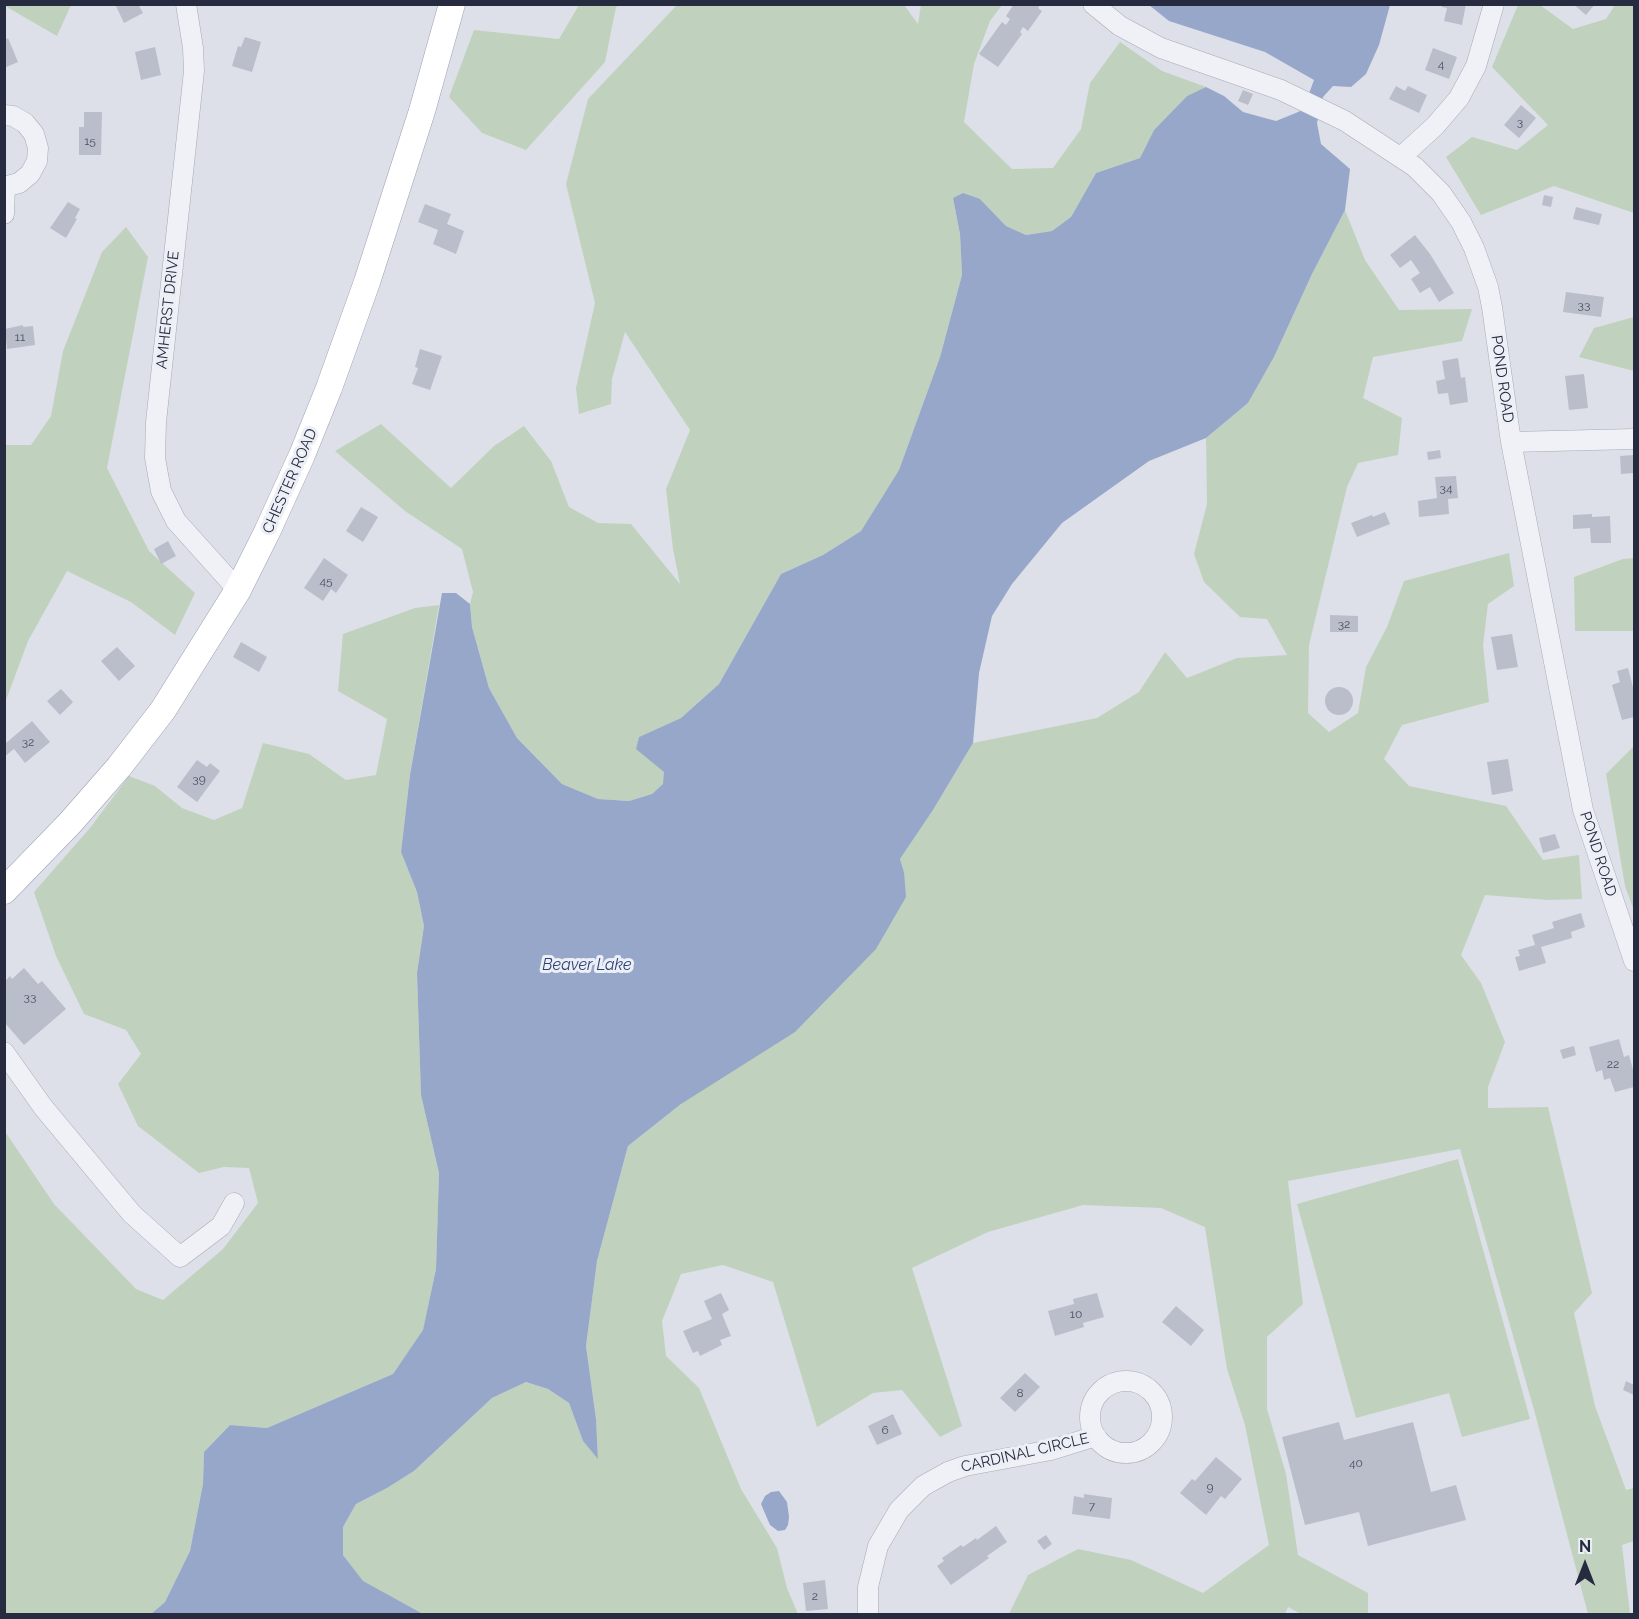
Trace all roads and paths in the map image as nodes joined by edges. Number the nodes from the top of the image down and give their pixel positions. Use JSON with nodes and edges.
{"nodes":[{"id":1,"x":186,"y":4,"type":"edge"},
{"id":2,"x":452,"y":4,"type":"edge"},
{"id":3,"x":1093,"y":4,"type":"edge"},
{"id":4,"x":1494,"y":4,"type":"edge"},
{"id":5,"x":4,"y":115,"type":"edge"},
{"id":6,"x":1401,"y":157,"type":"junction"},
{"id":7,"x":5,"y":187,"type":"edge"},
{"id":8,"x":4,"y":214,"type":"edge"},
{"id":9,"x":1635,"y":439,"type":"edge"},
{"id":10,"x":1511,"y":442,"type":"junction"},
{"id":11,"x":238,"y":590,"type":"junction"},
{"id":12,"x":4,"y":891,"type":"edge"},
{"id":13,"x":1635,"y":961,"type":"edge"},
{"id":14,"x":4,"y":1052,"type":"edge"},
{"id":15,"x":234,"y":1203,"type":"dead end"},
{"id":16,"x":1096,"y":1436,"type":"dead end"},
{"id":17,"x":868,"y":1614,"type":"edge"}],
"edges":[{"from":1,"to":11,"type":"street","name":"AMHERST DRIVE"},
{"from":2,"to":11,"type":"main road","name":"CHESTER ROAD"},
{"from":3,"to":6,"type":"street","name":"POND ROAD"},
{"from":4,"to":6,"type":"street"},
{"from":5,"to":7,"type":"street"},
{"from":6,"to":10,"type":"street","name":"POND ROAD"},
{"from":7,"to":8,"type":"street"},
{"from":9,"to":10,"type":"street"},
{"from":10,"to":13,"type":"street","name":"POND ROAD"},
{"from":11,"to":12,"type":"main road","name":"CHESTER ROAD"},
{"from":14,"to":15,"type":"street"},
{"from":16,"to":17,"type":"street","name":"CARDINAL CIRCLE"}]}
